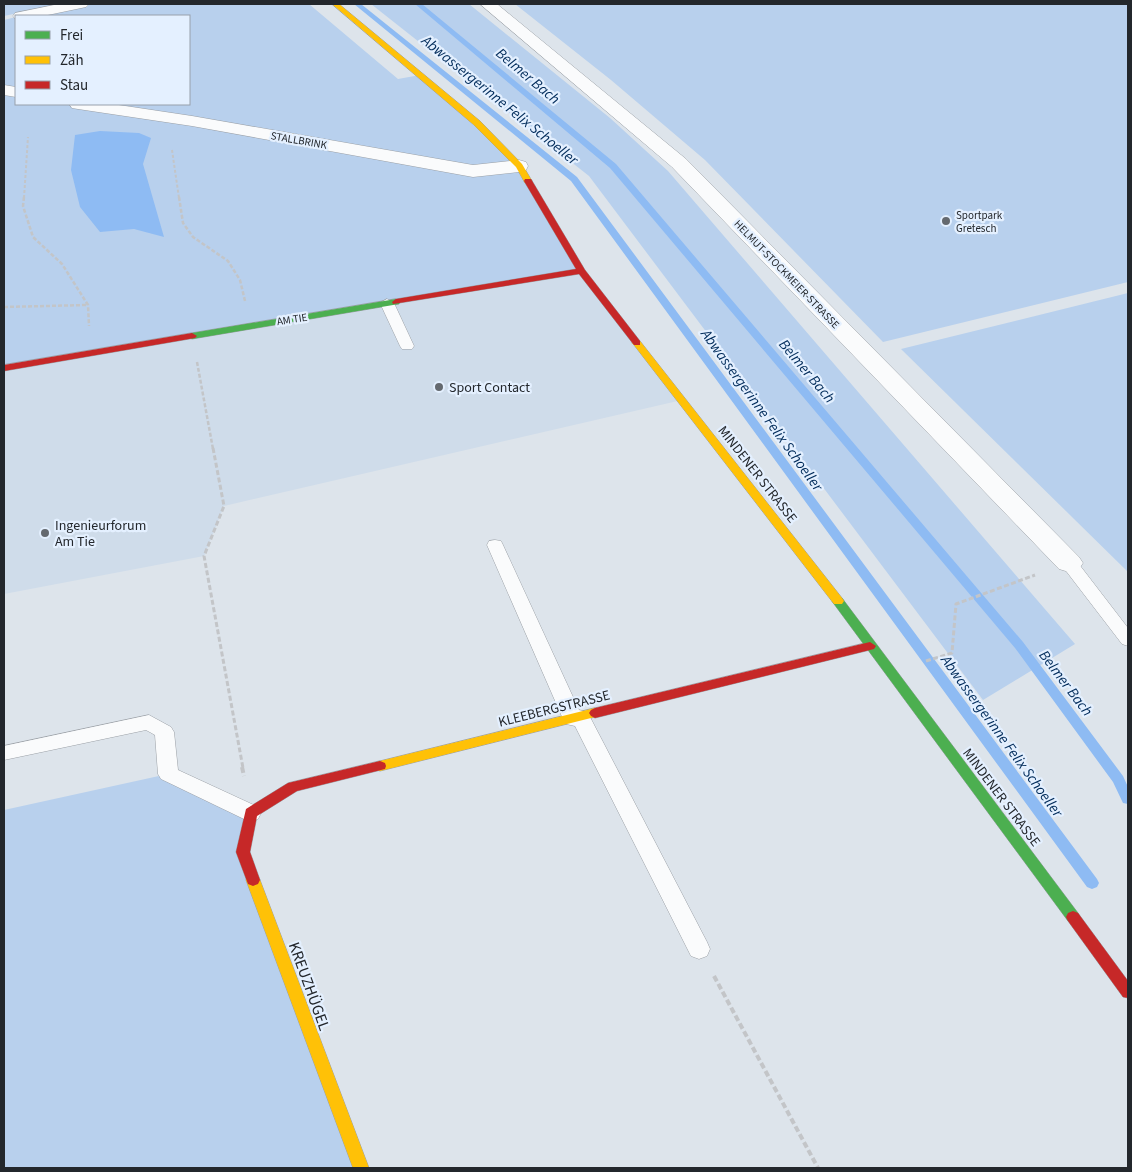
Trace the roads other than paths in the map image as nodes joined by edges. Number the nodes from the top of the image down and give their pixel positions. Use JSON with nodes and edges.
{"nodes":[{"id":1,"x":81,"y":4,"type":"edge"},
{"id":2,"x":335,"y":4,"type":"edge"},
{"id":3,"x":488,"y":4,"type":"edge"},
{"id":4,"x":26,"y":15,"type":"edge"},
{"id":5,"x":85,"y":105,"type":"edge"},
{"id":6,"x":519,"y":166,"type":"junction"},
{"id":7,"x":582,"y":271,"type":"junction"},
{"id":8,"x":387,"y":303,"type":"junction"},
{"id":9,"x":407,"y":346,"type":"dead end"},
{"id":10,"x":4,"y":368,"type":"edge"},
{"id":11,"x":495,"y":545,"type":"dead end"},
{"id":12,"x":1069,"y":563,"type":"joint"},
{"id":13,"x":1128,"y":640,"type":"edge"},
{"id":14,"x":870,"y":646,"type":"junction"},
{"id":15,"x":577,"y":718,"type":"junction"},
{"id":16,"x":4,"y":753,"type":"edge"},
{"id":17,"x":251,"y":813,"type":"junction"},
{"id":18,"x":699,"y":949,"type":"road end"},
{"id":19,"x":1128,"y":992,"type":"edge"},
{"id":20,"x":361,"y":1168,"type":"edge"}],
"edges":[{"from":1,"to":4,"type":"street"},
{"from":2,"to":6,"type":"main road","name":"MINDENER STRASSE"},
{"from":3,"to":12,"type":"street","name":"HELMUT-STOCKMEIER-STRASSE"},
{"from":5,"to":6,"type":"street","name":"STALLBRINK"},
{"from":6,"to":7,"type":"main road","name":"MINDENER STRASSE"},
{"from":7,"to":8,"type":"main road","name":"AM TIE"},
{"from":7,"to":14,"type":"main road","name":"MINDENER STRASSE"},
{"from":8,"to":9,"type":"lane"},
{"from":8,"to":10,"type":"main road","name":"AM TIE"},
{"from":11,"to":15,"type":"lane"},
{"from":12,"to":13,"type":"lane"},
{"from":14,"to":15,"type":"main road","name":"KLEEBERGSTRASSE"},
{"from":14,"to":19,"type":"main road","name":"MINDENER STRASSE"},
{"from":15,"to":17,"type":"main road","name":"KLEEBERGSTRASSE"},
{"from":15,"to":18,"type":"lane"},
{"from":16,"to":17,"type":"lane"},
{"from":17,"to":20,"type":"main road","name":"KREUZHÜGEL"}]}
